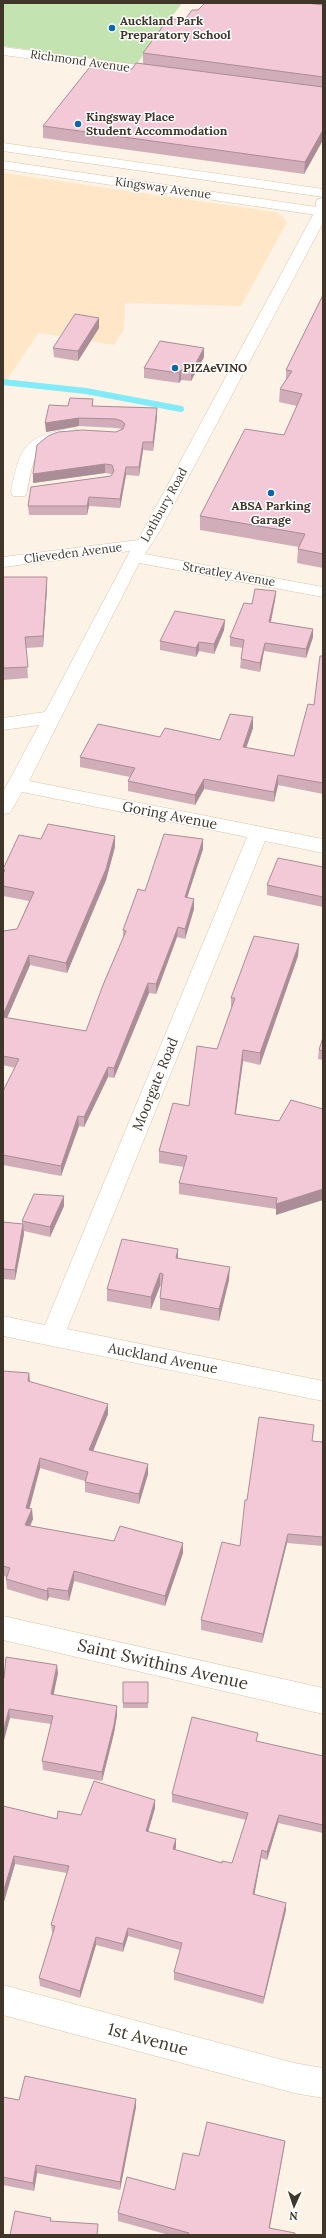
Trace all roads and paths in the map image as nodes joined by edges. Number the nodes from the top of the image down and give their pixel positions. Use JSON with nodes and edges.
{"nodes":[{"id":1,"x":3,"y":51,"type":"edge"},
{"id":2,"x":172,"y":74,"type":"edge"},
{"id":3,"x":3,"y":147,"type":"edge"},
{"id":4,"x":3,"y":165,"type":"edge"},
{"id":5,"x":323,"y":193,"type":"edge"},
{"id":6,"x":323,"y":208,"type":"edge"},
{"id":7,"x":88,"y":433,"type":"edge"},
{"id":8,"x":19,"y":492,"type":"edge"},
{"id":9,"x":138,"y":551,"type":"junction"},
{"id":10,"x":3,"y":562,"type":"edge"},
{"id":11,"x":323,"y":592,"type":"edge"},
{"id":12,"x":53,"y":717,"type":"junction"},
{"id":13,"x":3,"y":724,"type":"edge"},
{"id":14,"x":17,"y":784,"type":"junction"},
{"id":15,"x":3,"y":808,"type":"edge"},
{"id":16,"x":259,"y":833,"type":"junction"},
{"id":17,"x":323,"y":846,"type":"edge"},
{"id":18,"x":3,"y":1326,"type":"edge"},
{"id":19,"x":52,"y":1336,"type":"junction"},
{"id":20,"x":323,"y":1391,"type":"edge"},
{"id":21,"x":3,"y":1628,"type":"edge"},
{"id":22,"x":323,"y":1701,"type":"edge"},
{"id":23,"x":3,"y":2000,"type":"edge"},
{"id":24,"x":294,"y":2078,"type":"junction"},
{"id":25,"x":323,"y":2083,"type":"edge"},
{"id":26,"x":323,"y":2094,"type":"edge"}],
"edges":[{"from":1,"to":2,"type":"street","name":"Richmond Avenue"},
{"from":3,"to":5,"type":"street","name":"Kingsway Avenue"},
{"from":4,"to":6,"type":"street","name":"Kingsway Avenue"},
{"from":6,"to":9,"type":"street","name":"Lothbury Road"},
{"from":7,"to":8,"type":"street"},
{"from":9,"to":10,"type":"street","name":"Clieveden Avenue"},
{"from":9,"to":11,"type":"street","name":"Streatley Avenue"},
{"from":9,"to":12,"type":"street","name":"Lothbury Road"},
{"from":12,"to":13,"type":"street"},
{"from":12,"to":14,"type":"street","name":"Lothbury Road"},
{"from":14,"to":15,"type":"street","name":"Lothbury Road"},
{"from":14,"to":16,"type":"street","name":"Goring Avenue"},
{"from":16,"to":17,"type":"street","name":"Goring Avenue"},
{"from":16,"to":19,"type":"street","name":"Moorgate Road"},
{"from":18,"to":19,"type":"street","name":"Auckland Avenue"},
{"from":19,"to":20,"type":"street","name":"Auckland Avenue"},
{"from":21,"to":22,"type":"street","name":"Saint Swithins Avenue"},
{"from":23,"to":24,"type":"street","name":"1st Avenue"},
{"from":24,"to":25,"type":"street","name":"1st Avenue"},
{"from":24,"to":26,"type":"street","name":"1st Avenue"}]}
